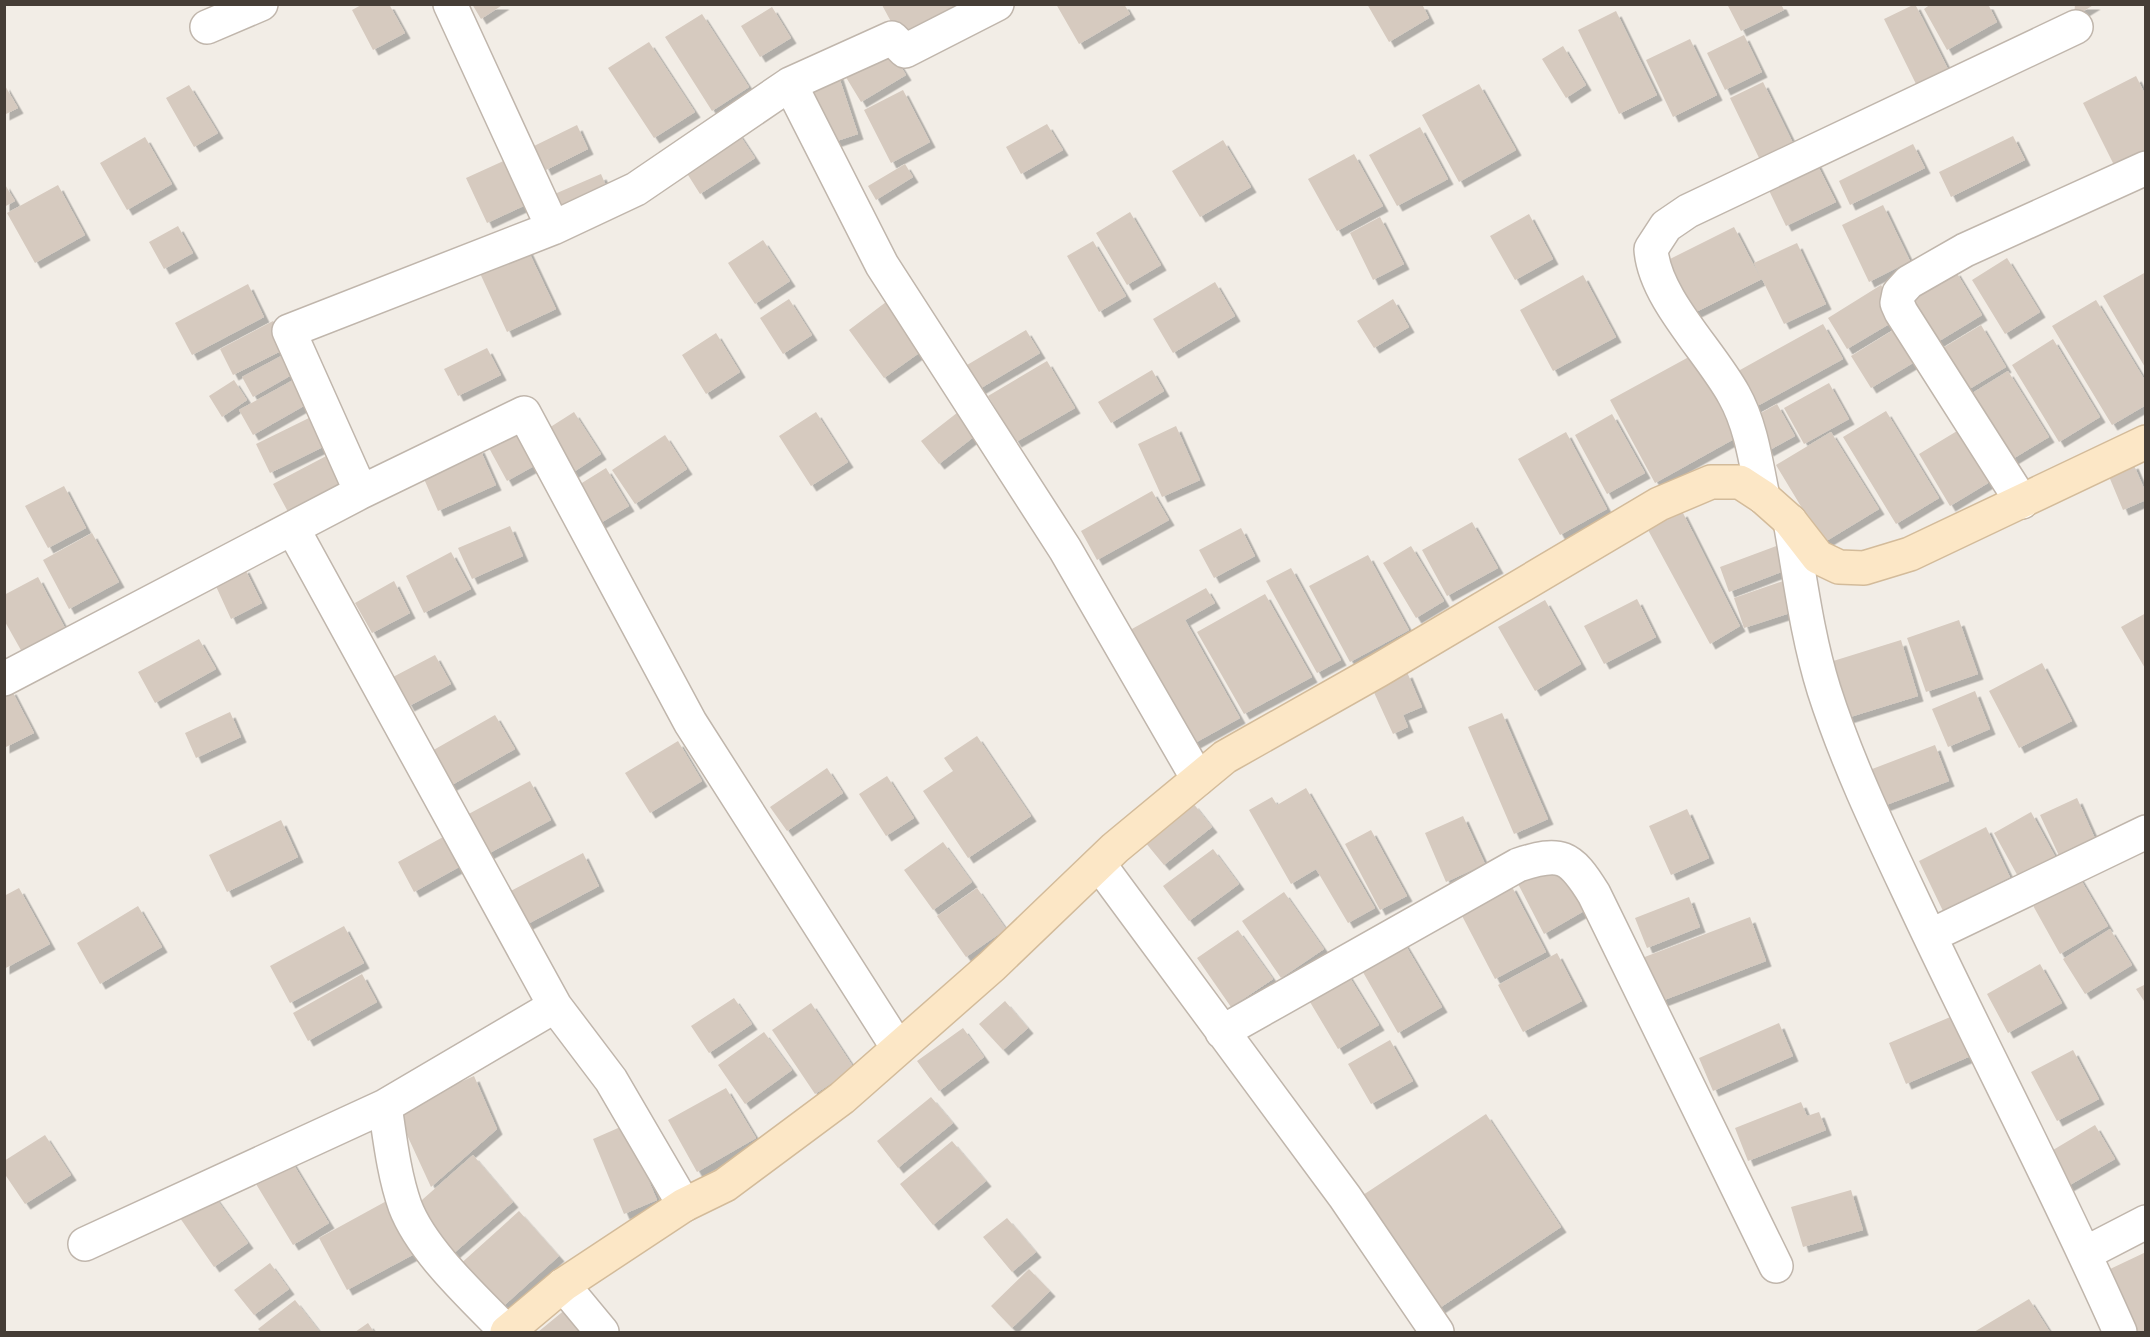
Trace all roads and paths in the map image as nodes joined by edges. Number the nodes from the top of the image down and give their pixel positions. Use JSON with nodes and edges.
{"nodes":[{"id":1,"x":261,"y":4,"type":"edge"},
{"id":2,"x":450,"y":4,"type":"edge"},
{"id":3,"x":997,"y":4,"type":"edge"},
{"id":4,"x":207,"y":27,"type":"dead end"},
{"id":5,"x":2076,"y":27,"type":"dead end"},
{"id":6,"x":790,"y":84,"type":"junction"},
{"id":7,"x":2145,"y":168,"type":"edge"},
{"id":8,"x":554,"y":228,"type":"junction"},
{"id":9,"x":2145,"y":442,"type":"edge"},
{"id":10,"x":361,"y":492,"type":"junction"},
{"id":11,"x":1763,"y":497,"type":"junction"},
{"id":12,"x":2022,"y":502,"type":"junction"},
{"id":13,"x":1790,"y":521,"type":"junction"},
{"id":14,"x":293,"y":529,"type":"junction"},
{"id":15,"x":4,"y":679,"type":"edge"},
{"id":16,"x":1198,"y":779,"type":"junction"},
{"id":17,"x":2145,"y":832,"type":"edge"},
{"id":18,"x":1099,"y":864,"type":"junction"},
{"id":19,"x":1930,"y":936,"type":"junction"},
{"id":20,"x":555,"y":1006,"type":"junction"},
{"id":21,"x":1222,"y":1032,"type":"junction"},
{"id":22,"x":898,"y":1048,"type":"junction"},
{"id":23,"x":385,"y":1106,"type":"junction"},
{"id":24,"x":684,"y":1205,"type":"junction"},
{"id":25,"x":2145,"y":1222,"type":"edge"},
{"id":26,"x":85,"y":1244,"type":"dead end"},
{"id":27,"x":2086,"y":1253,"type":"junction"},
{"id":28,"x":1776,"y":1266,"type":"dead end"},
{"id":29,"x":563,"y":1285,"type":"junction"},
{"id":30,"x":507,"y":1332,"type":"edge"},
{"id":31,"x":602,"y":1332,"type":"edge"},
{"id":32,"x":1437,"y":1332,"type":"edge"},
{"id":33,"x":2120,"y":1332,"type":"edge"}],
"edges":[{"from":1,"to":4,"type":"street"},
{"from":2,"to":8,"type":"street"},
{"from":3,"to":6,"type":"street"},
{"from":5,"to":11,"type":"street"},
{"from":6,"to":8,"type":"street"},
{"from":6,"to":16,"type":"street"},
{"from":7,"to":12,"type":"street"},
{"from":8,"to":10,"type":"street"},
{"from":9,"to":12,"type":"street"},
{"from":10,"to":14,"type":"street"},
{"from":10,"to":22,"type":"street"},
{"from":11,"to":13,"type":"street"},
{"from":11,"to":16,"type":"street"},
{"from":12,"to":13,"type":"street"},
{"from":13,"to":19,"type":"street"},
{"from":14,"to":15,"type":"street"},
{"from":14,"to":20,"type":"street"},
{"from":16,"to":18,"type":"street"},
{"from":17,"to":19,"type":"street"},
{"from":18,"to":21,"type":"street"},
{"from":18,"to":22,"type":"street"},
{"from":19,"to":27,"type":"street"},
{"from":20,"to":23,"type":"street"},
{"from":20,"to":24,"type":"street"},
{"from":21,"to":28,"type":"street"},
{"from":21,"to":32,"type":"street"},
{"from":22,"to":24,"type":"street"},
{"from":23,"to":26,"type":"street"},
{"from":23,"to":30,"type":"street"},
{"from":24,"to":29,"type":"street"},
{"from":25,"to":27,"type":"street"},
{"from":27,"to":33,"type":"street"},
{"from":29,"to":30,"type":"street"},
{"from":29,"to":31,"type":"street"}]}
